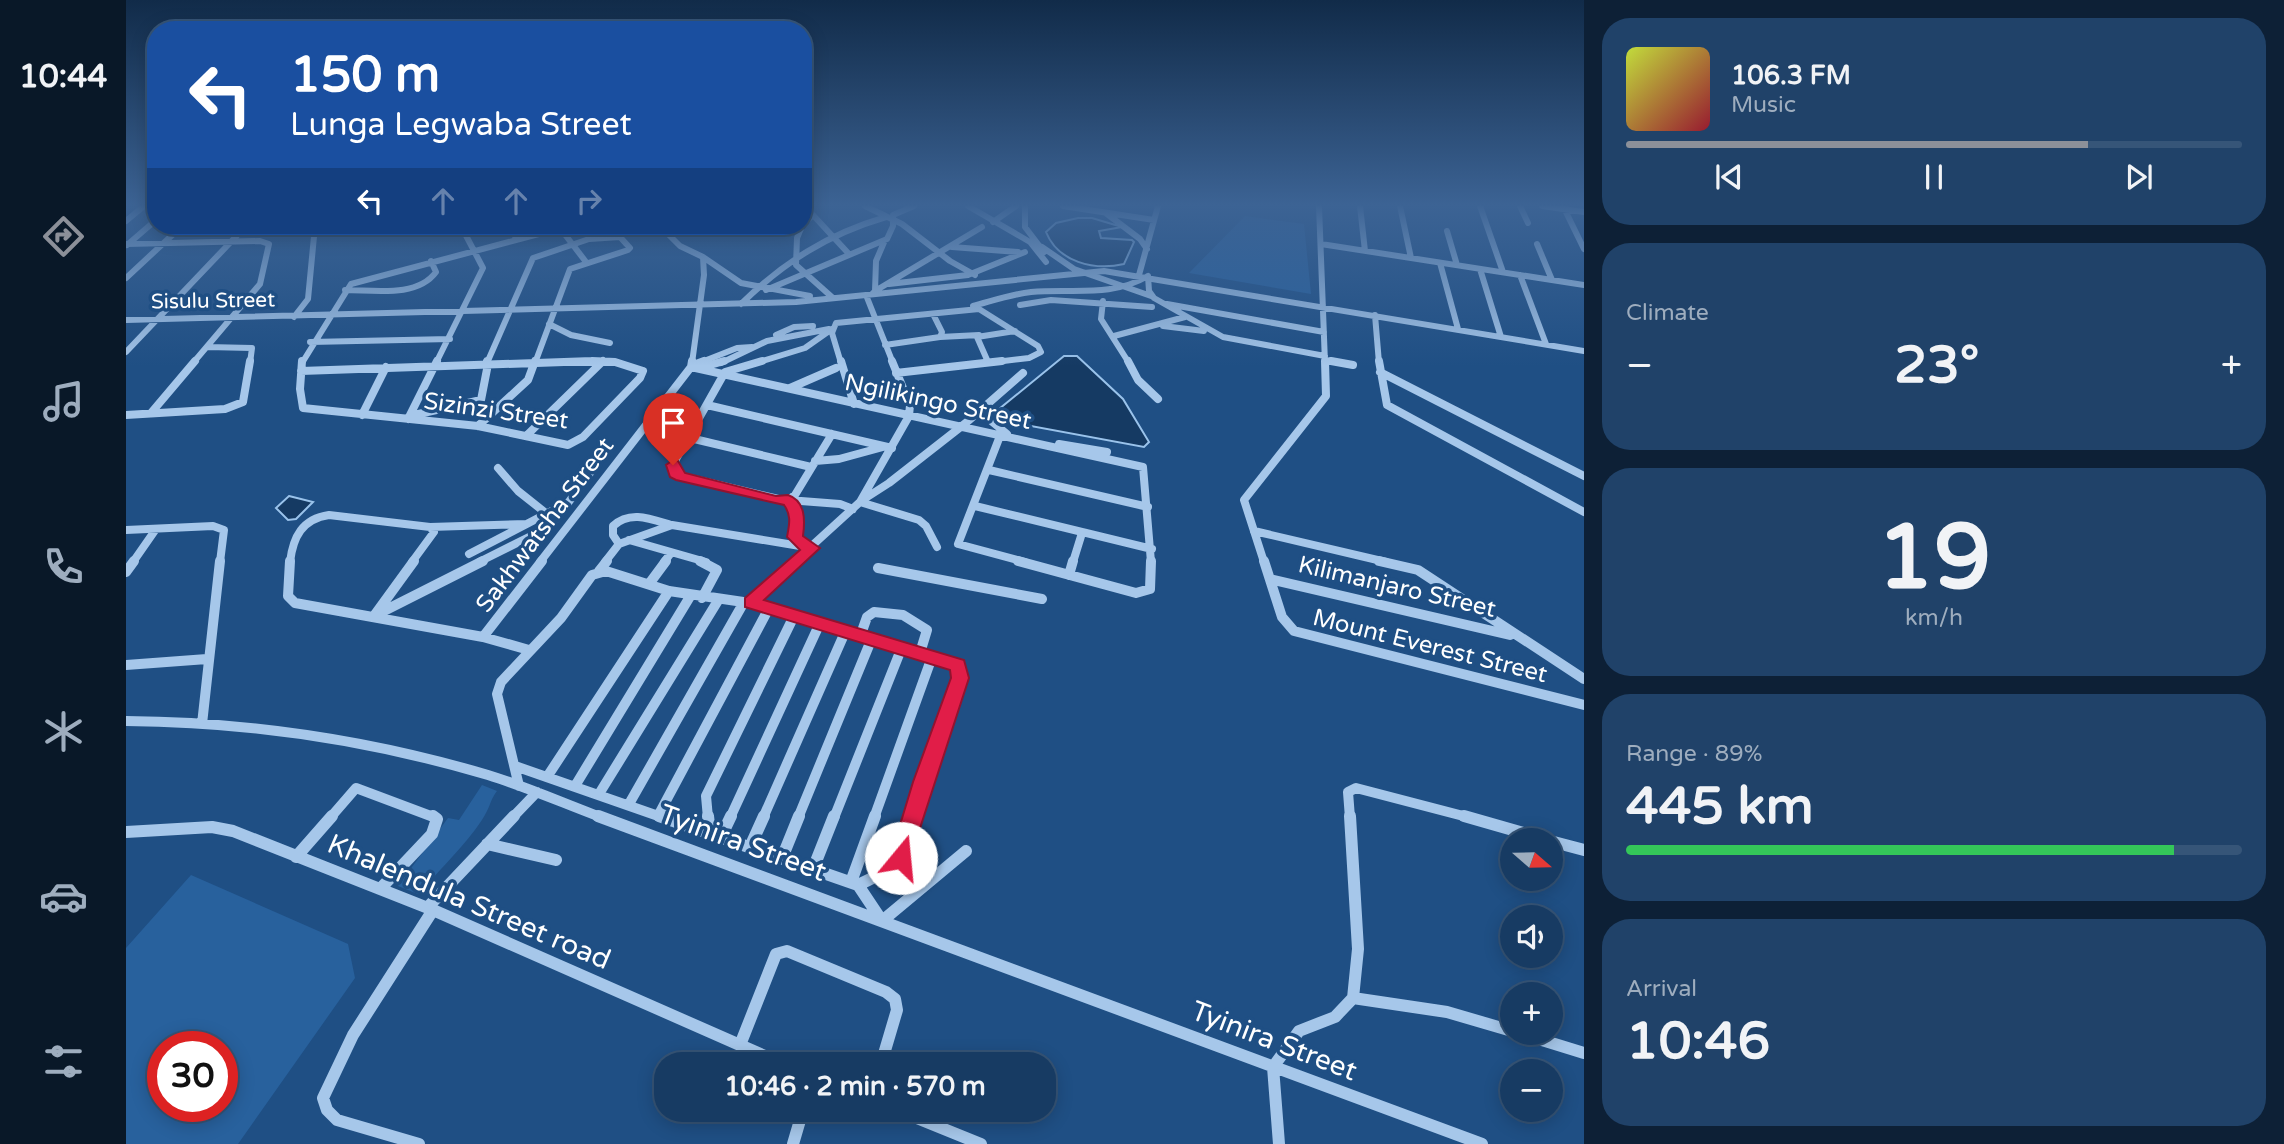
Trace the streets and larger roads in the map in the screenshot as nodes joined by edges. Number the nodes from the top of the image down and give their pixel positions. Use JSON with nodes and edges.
{"nodes":[{"id":1,"x":146,"y":259,"type":"edge"},
{"id":2,"x":215,"y":259,"type":"edge"},
{"id":3,"x":266,"y":259,"type":"edge"},
{"id":4,"x":312,"y":259,"type":"edge"},
{"id":5,"x":437,"y":259,"type":"edge"},
{"id":6,"x":479,"y":259,"type":"edge"},
{"id":7,"x":531,"y":259,"type":"edge"},
{"id":8,"x":584,"y":259,"type":"edge"},
{"id":9,"x":596,"y":259,"type":"edge"},
{"id":10,"x":703,"y":259,"type":"edge"},
{"id":11,"x":707,"y":259,"type":"edge"},
{"id":12,"x":791,"y":259,"type":"edge"},
{"id":13,"x":796,"y":259,"type":"edge"},
{"id":14,"x":836,"y":259,"type":"edge"},
{"id":15,"x":877,"y":259,"type":"edge"},
{"id":16,"x":927,"y":259,"type":"edge"},
{"id":17,"x":948,"y":259,"type":"edge"},
{"id":18,"x":1008,"y":259,"type":"edge"},
{"id":19,"x":1044,"y":259,"type":"edge"},
{"id":20,"x":1061,"y":259,"type":"edge"},
{"id":21,"x":1144,"y":259,"type":"edge"},
{"id":22,"x":1322,"y":259,"type":"edge"},
{"id":23,"x":1419,"y":259,"type":"edge"},
{"id":24,"x":1455,"y":259,"type":"edge"},
{"id":25,"x":1499,"y":259,"type":"edge"},
{"id":26,"x":1543,"y":259,"type":"edge"},
{"id":27,"x":431,"y":261,"type":"junction"},
{"id":28,"x":586,"y":262,"type":"junction"},
{"id":29,"x":1046,"y":262,"type":"joint"},
{"id":30,"x":1440,"y":263,"type":"junction"},
{"id":31,"x":1457,"y":265,"type":"junction"},
{"id":32,"x":1480,"y":269,"type":"junction"},
{"id":33,"x":1081,"y":272,"type":"junction"},
{"id":34,"x":1503,"y":272,"type":"junction"},
{"id":35,"x":802,"y":273,"type":"junction"},
{"id":36,"x":973,"y":274,"type":"junction"},
{"id":37,"x":1055,"y":275,"type":"junction"},
{"id":38,"x":1139,"y":275,"type":"junction"},
{"id":39,"x":1520,"y":275,"type":"junction"},
{"id":40,"x":1148,"y":276,"type":"junction"},
{"id":41,"x":126,"y":278,"type":"edge"},
{"id":42,"x":1552,"y":280,"type":"junction"},
{"id":43,"x":980,"y":283,"type":"junction"},
{"id":44,"x":890,"y":284,"type":"junction"},
{"id":45,"x":1584,"y":285,"type":"edge"},
{"id":46,"x":1124,"y":287,"type":"junction"},
{"id":47,"x":758,"y":288,"type":"junction"},
{"id":48,"x":345,"y":290,"type":"junction"},
{"id":49,"x":766,"y":290,"type":"junction"},
{"id":50,"x":1109,"y":290,"type":"junction"},
{"id":51,"x":871,"y":294,"type":"junction"},
{"id":52,"x":833,"y":298,"type":"junction"},
{"id":53,"x":1154,"y":298,"type":"junction"},
{"id":54,"x":1161,"y":303,"type":"junction"},
{"id":55,"x":741,"y":304,"type":"junction"},
{"id":56,"x":700,"y":305,"type":"junction"},
{"id":57,"x":1020,"y":305,"type":"dead end"},
{"id":58,"x":1101,"y":305,"type":"junction"},
{"id":59,"x":1324,"y":306,"type":"junction"},
{"id":60,"x":1152,"y":307,"type":"dead end"},
{"id":61,"x":554,"y":309,"type":"junction"},
{"id":62,"x":969,"y":309,"type":"junction"},
{"id":63,"x":509,"y":310,"type":"junction"},
{"id":64,"x":463,"y":312,"type":"junction"},
{"id":65,"x":933,"y":314,"type":"junction"},
{"id":66,"x":1375,"y":315,"type":"junction"},
{"id":67,"x":328,"y":316,"type":"junction"},
{"id":68,"x":232,"y":317,"type":"junction"},
{"id":69,"x":294,"y":317,"type":"junction"},
{"id":70,"x":1185,"y":317,"type":"junction"},
{"id":71,"x":158,"y":319,"type":"junction"},
{"id":72,"x":126,"y":320,"type":"edge"},
{"id":73,"x":875,"y":320,"type":"junction"},
{"id":74,"x":549,"y":324,"type":"junction"},
{"id":75,"x":1148,"y":327,"type":"junction"},
{"id":76,"x":832,"y":329,"type":"junction"},
{"id":77,"x":1458,"y":329,"type":"junction"},
{"id":78,"x":1015,"y":331,"type":"junction"},
{"id":79,"x":1324,"y":332,"type":"junction"},
{"id":80,"x":940,"y":333,"type":"junction"},
{"id":81,"x":1216,"y":334,"type":"junction"},
{"id":82,"x":979,"y":335,"type":"junction"},
{"id":83,"x":1114,"y":336,"type":"junction"},
{"id":84,"x":1501,"y":337,"type":"junction"},
{"id":85,"x":450,"y":339,"type":"junction"},
{"id":86,"x":310,"y":342,"type":"junction"},
{"id":87,"x":610,"y":343,"type":"dead end"},
{"id":88,"x":1546,"y":344,"type":"junction"},
{"id":89,"x":886,"y":345,"type":"junction"},
{"id":90,"x":208,"y":347,"type":"junction"},
{"id":91,"x":1584,"y":351,"type":"edge"},
{"id":92,"x":126,"y":352,"type":"edge"},
{"id":93,"x":1325,"y":358,"type":"junction"},
{"id":94,"x":603,"y":361,"type":"junction"},
{"id":95,"x":535,"y":362,"type":"junction"},
{"id":96,"x":988,"y":362,"type":"junction"},
{"id":97,"x":487,"y":364,"type":"junction"},
{"id":98,"x":435,"y":365,"type":"junction"},
{"id":99,"x":1353,"y":365,"type":"dead end"},
{"id":100,"x":691,"y":366,"type":"junction"},
{"id":101,"x":386,"y":367,"type":"junction"},
{"id":102,"x":836,"y":368,"type":"dead end"},
{"id":103,"x":301,"y":371,"type":"junction"},
{"id":104,"x":1380,"y":372,"type":"junction"},
{"id":105,"x":895,"y":373,"type":"junction"},
{"id":106,"x":1023,"y":373,"type":"dead end"},
{"id":107,"x":724,"y":374,"type":"junction"},
{"id":108,"x":788,"y":389,"type":"junction"},
{"id":109,"x":1158,"y":399,"type":"dead end"},
{"id":110,"x":854,"y":404,"type":"junction"},
{"id":111,"x":707,"y":405,"type":"junction"},
{"id":112,"x":988,"y":406,"type":"junction"},
{"id":113,"x":151,"y":413,"type":"junction"},
{"id":114,"x":126,"y":415,"type":"edge"},
{"id":115,"x":362,"y":415,"type":"junction"},
{"id":116,"x":909,"y":416,"type":"junction"},
{"id":117,"x":411,"y":417,"type":"junction"},
{"id":118,"x":478,"y":426,"type":"junction"},
{"id":119,"x":960,"y":427,"type":"junction"},
{"id":120,"x":832,"y":434,"type":"junction"},
{"id":121,"x":526,"y":436,"type":"junction"},
{"id":122,"x":1000,"y":436,"type":"junction"},
{"id":123,"x":690,"y":438,"type":"junction"},
{"id":124,"x":888,"y":447,"type":"junction"},
{"id":125,"x":1107,"y":452,"type":"dead end"},
{"id":126,"x":604,"y":454,"type":"dead end"},
{"id":127,"x":813,"y":464,"type":"junction"},
{"id":128,"x":498,"y":468,"type":"dead end"},
{"id":129,"x":989,"y":470,"type":"junction"},
{"id":130,"x":1584,"y":475,"type":"edge"},
{"id":131,"x":573,"y":498,"type":"junction"},
{"id":132,"x":788,"y":500,"type":"junction"},
{"id":133,"x":856,"y":505,"type":"junction"},
{"id":134,"x":975,"y":506,"type":"junction"},
{"id":135,"x":1148,"y":507,"type":"junction"},
{"id":136,"x":1584,"y":512,"type":"edge"},
{"id":137,"x":547,"y":514,"type":"junction"},
{"id":138,"x":529,"y":524,"type":"junction"},
{"id":139,"x":672,"y":526,"type":"junction"},
{"id":140,"x":430,"y":527,"type":"junction"},
{"id":141,"x":156,"y":529,"type":"junction"},
{"id":142,"x":126,"y":530,"type":"edge"},
{"id":143,"x":1254,"y":531,"type":"junction"},
{"id":144,"x":1082,"y":533,"type":"junction"},
{"id":145,"x":629,"y":540,"type":"junction"},
{"id":146,"x":619,"y":544,"type":"junction"},
{"id":147,"x":937,"y":547,"type":"dead end"},
{"id":148,"x":812,"y":548,"type":"junction"},
{"id":149,"x":1152,"y":549,"type":"junction"},
{"id":150,"x":671,"y":552,"type":"junction"},
{"id":151,"x":469,"y":554,"type":"dead end"},
{"id":152,"x":878,"y":568,"type":"dead end"},
{"id":153,"x":599,"y":571,"type":"junction"},
{"id":154,"x":126,"y":572,"type":"edge"},
{"id":155,"x":1069,"y":575,"type":"junction"},
{"id":156,"x":1269,"y":579,"type":"junction"},
{"id":157,"x":649,"y":584,"type":"junction"},
{"id":158,"x":669,"y":591,"type":"junction"},
{"id":159,"x":691,"y":595,"type":"junction"},
{"id":160,"x":702,"y":598,"type":"junction"},
{"id":161,"x":719,"y":599,"type":"junction"},
{"id":162,"x":1042,"y":599,"type":"dead end"},
{"id":163,"x":747,"y":603,"type":"junction"},
{"id":164,"x":769,"y":608,"type":"junction"},
{"id":165,"x":374,"y":615,"type":"junction"},
{"id":166,"x":794,"y":616,"type":"junction"},
{"id":167,"x":820,"y":623,"type":"junction"},
{"id":168,"x":846,"y":630,"type":"junction"},
{"id":169,"x":861,"y":634,"type":"junction"},
{"id":170,"x":1515,"y":636,"type":"junction"},
{"id":171,"x":484,"y":637,"type":"junction"},
{"id":172,"x":872,"y":638,"type":"junction"},
{"id":173,"x":902,"y":647,"type":"junction"},
{"id":174,"x":529,"y":650,"type":"junction"},
{"id":175,"x":926,"y":655,"type":"junction"},
{"id":176,"x":207,"y":659,"type":"junction"},
{"id":177,"x":126,"y":665,"type":"edge"},
{"id":178,"x":1584,"y":680,"type":"edge"},
{"id":179,"x":1584,"y":705,"type":"edge"},
{"id":180,"x":126,"y":721,"type":"edge"},
{"id":181,"x":202,"y":724,"type":"junction"},
{"id":182,"x":515,"y":766,"type":"junction"},
{"id":183,"x":547,"y":777,"type":"junction"},
{"id":184,"x":519,"y":786,"type":"junction"},
{"id":185,"x":575,"y":786,"type":"junction"},
{"id":186,"x":537,"y":792,"type":"junction"},
{"id":187,"x":599,"y":794,"type":"junction"},
{"id":188,"x":629,"y":804,"type":"junction"},
{"id":189,"x":659,"y":814,"type":"junction"},
{"id":190,"x":1507,"y":828,"type":"edge"},
{"id":191,"x":126,"y":832,"type":"edge"},
{"id":192,"x":716,"y":835,"type":"junction"},
{"id":193,"x":487,"y":844,"type":"junction"},
{"id":194,"x":1563,"y":844,"type":"edge"},
{"id":195,"x":750,"y":847,"type":"junction"},
{"id":196,"x":1584,"y":850,"type":"edge"},
{"id":197,"x":965,"y":851,"type":"dead end"},
{"id":198,"x":296,"y":857,"type":"junction"},
{"id":199,"x":782,"y":858,"type":"junction"},
{"id":200,"x":556,"y":860,"type":"dead end"},
{"id":201,"x":813,"y":869,"type":"junction"},
{"id":202,"x":855,"y":883,"type":"junction"},
{"id":203,"x":380,"y":890,"type":"junction"},
{"id":204,"x":430,"y":909,"type":"junction"},
{"id":205,"x":882,"y":921,"type":"junction"},
{"id":206,"x":1353,"y":998,"type":"junction"},
{"id":207,"x":1500,"y":1028,"type":"edge"},
{"id":208,"x":740,"y":1045,"type":"junction"},
{"id":209,"x":1557,"y":1045,"type":"edge"},
{"id":210,"x":756,"y":1052,"type":"edge"},
{"id":211,"x":885,"y":1052,"type":"edge"},
{"id":212,"x":1584,"y":1053,"type":"edge"},
{"id":213,"x":1273,"y":1067,"type":"junction"},
{"id":214,"x":799,"y":1122,"type":"edge"},
{"id":215,"x":927,"y":1122,"type":"edge"},
{"id":216,"x":419,"y":1144,"type":"edge"},
{"id":217,"x":793,"y":1144,"type":"edge"},
{"id":218,"x":981,"y":1144,"type":"edge"},
{"id":219,"x":1279,"y":1144,"type":"edge"},
{"id":220,"x":1482,"y":1144,"type":"edge"}],
"edges":[{"from":1,"to":41,"type":"street"},
{"from":2,"to":71,"type":"street"},
{"from":3,"to":68,"type":"street"},
{"from":4,"to":69,"type":"street"},
{"from":5,"to":27,"type":"street"},
{"from":6,"to":64,"type":"street"},
{"from":7,"to":63,"type":"street"},
{"from":8,"to":28,"type":"street"},
{"from":9,"to":28,"type":"street"},
{"from":10,"to":56,"type":"street","name":"Sakhwatsha Street"},
{"from":11,"to":47,"type":"street"},
{"from":12,"to":47,"type":"street"},
{"from":13,"to":35,"type":"street"},
{"from":14,"to":35,"type":"street"},
{"from":15,"to":51,"type":"street"},
{"from":16,"to":44,"type":"street"},
{"from":17,"to":36,"type":"street"},
{"from":18,"to":36,"type":"street"},
{"from":19,"to":29,"type":"street"},
{"from":20,"to":33,"type":"street"},
{"from":21,"to":38,"type":"street"},
{"from":22,"to":59,"type":"street","name":"Mount Everest Street"},
{"from":23,"to":30,"type":"street"},
{"from":24,"to":31,"type":"street"},
{"from":25,"to":34,"type":"street"},
{"from":26,"to":42,"type":"street"},
{"from":27,"to":48,"type":"street"},
{"from":27,"to":48,"type":"street"},
{"from":28,"to":61,"type":"street"},
{"from":29,"to":37,"type":"street"},
{"from":30,"to":31,"type":"street"},
{"from":30,"to":77,"type":"street"},
{"from":31,"to":32,"type":"street"},
{"from":32,"to":34,"type":"street"},
{"from":32,"to":84,"type":"street"},
{"from":33,"to":37,"type":"street","name":"Sisulu Street"},
{"from":33,"to":38,"type":"street","name":"Sisulu Street"},
{"from":33,"to":46,"type":"street"},
{"from":34,"to":39,"type":"street"},
{"from":35,"to":49,"type":"street"},
{"from":35,"to":52,"type":"street"},
{"from":36,"to":43,"type":"street"},
{"from":36,"to":44,"type":"street"},
{"from":37,"to":43,"type":"street","name":"Sisulu Street"},
{"from":38,"to":40,"type":"street","name":"Sisulu Street"},
{"from":39,"to":42,"type":"street"},
{"from":39,"to":88,"type":"street"},
{"from":40,"to":46,"type":"street"},
{"from":40,"to":53,"type":"street"},
{"from":40,"to":59,"type":"street","name":"Sisulu Street"},
{"from":42,"to":45,"type":"street"},
{"from":43,"to":51,"type":"street","name":"Sisulu Street"},
{"from":44,"to":51,"type":"street"},
{"from":46,"to":50,"type":"street"},
{"from":46,"to":53,"type":"street"},
{"from":47,"to":49,"type":"street"},
{"from":47,"to":55,"type":"street"},
{"from":48,"to":67,"type":"street","name":"Sizinzi Street"},
{"from":49,"to":52,"type":"street"},
{"from":50,"to":58,"type":"street"},
{"from":50,"to":62,"type":"street"},
{"from":51,"to":52,"type":"street","name":"Sisulu Street"},
{"from":51,"to":73,"type":"street"},
{"from":52,"to":55,"type":"street","name":"Sisulu Street"},
{"from":53,"to":54,"type":"street"},
{"from":54,"to":70,"type":"street"},
{"from":54,"to":79,"type":"street"},
{"from":55,"to":56,"type":"street","name":"Sisulu Street"},
{"from":56,"to":61,"type":"street","name":"Sisulu Street"},
{"from":56,"to":100,"type":"street","name":"Sakhwatsha Street"},
{"from":57,"to":58,"type":"street"},
{"from":58,"to":60,"type":"street"},
{"from":58,"to":83,"type":"street"},
{"from":59,"to":66,"type":"street","name":"Sisulu Street"},
{"from":59,"to":79,"type":"street","name":"Mount Everest Street"},
{"from":61,"to":63,"type":"street","name":"Sisulu Street"},
{"from":61,"to":74,"type":"street"},
{"from":62,"to":65,"type":"street"},
{"from":62,"to":78,"type":"street"},
{"from":63,"to":64,"type":"street","name":"Sisulu Street"},
{"from":63,"to":97,"type":"street"},
{"from":64,"to":67,"type":"street","name":"Sisulu Street"},
{"from":64,"to":85,"type":"street"},
{"from":65,"to":73,"type":"street"},
{"from":65,"to":80,"type":"street"},
{"from":66,"to":77,"type":"street","name":"Sisulu Street"},
{"from":66,"to":104,"type":"street"},
{"from":67,"to":69,"type":"street","name":"Sisulu Street"},
{"from":67,"to":86,"type":"street","name":"Sizinzi Street"},
{"from":68,"to":69,"type":"street","name":"Sisulu Street"},
{"from":68,"to":71,"type":"street","name":"Sisulu Street"},
{"from":68,"to":90,"type":"street"},
{"from":70,"to":75,"type":"street"},
{"from":70,"to":81,"type":"street"},
{"from":71,"to":72,"type":"street","name":"Sisulu Street"},
{"from":71,"to":92,"type":"street"},
{"from":73,"to":76,"type":"street"},
{"from":73,"to":89,"type":"street"},
{"from":74,"to":87,"type":"street"},
{"from":74,"to":95,"type":"street"},
{"from":75,"to":81,"type":"street"},
{"from":75,"to":83,"type":"street"},
{"from":76,"to":100,"type":"street"},
{"from":76,"to":107,"type":"street"},
{"from":76,"to":110,"type":"street"},
{"from":77,"to":84,"type":"street","name":"Sisulu Street"},
{"from":78,"to":82,"type":"street"},
{"from":78,"to":96,"type":"street"},
{"from":79,"to":93,"type":"street","name":"Mount Everest Street"},
{"from":80,"to":82,"type":"street"},
{"from":80,"to":89,"type":"street"},
{"from":81,"to":93,"type":"street"},
{"from":82,"to":96,"type":"street"},
{"from":83,"to":109,"type":"street"},
{"from":84,"to":88,"type":"street","name":"Sisulu Street"},
{"from":85,"to":86,"type":"street"},
{"from":85,"to":98,"type":"street"},
{"from":86,"to":103,"type":"street","name":"Sizinzi Street"},
{"from":88,"to":91,"type":"street","name":"Sisulu Street"},
{"from":89,"to":105,"type":"street"},
{"from":90,"to":113,"type":"street"},
{"from":90,"to":113,"type":"street"},
{"from":93,"to":99,"type":"street"},
{"from":93,"to":143,"type":"street","name":"Mount Everest Street"},
{"from":94,"to":95,"type":"street","name":"Sizinzi Street"},
{"from":94,"to":121,"type":"street"},
{"from":94,"to":121,"type":"street","name":"Sizinzi Street"},
{"from":95,"to":97,"type":"street","name":"Sizinzi Street"},
{"from":95,"to":118,"type":"street"},
{"from":96,"to":105,"type":"street"},
{"from":97,"to":98,"type":"street","name":"Sizinzi Street"},
{"from":97,"to":117,"type":"street"},
{"from":98,"to":101,"type":"street","name":"Sizinzi Street"},
{"from":98,"to":117,"type":"street"},
{"from":100,"to":107,"type":"street","name":"Ngilikingo Street"},
{"from":100,"to":171,"type":"street","name":"Sakhwatsha Street"},
{"from":101,"to":103,"type":"street","name":"Sizinzi Street"},
{"from":101,"to":115,"type":"street"},
{"from":102,"to":108,"type":"street"},
{"from":103,"to":115,"type":"street","name":"Sizinzi Street"},
{"from":104,"to":130,"type":"street"},
{"from":104,"to":136,"type":"street"},
{"from":105,"to":116,"type":"street"},
{"from":106,"to":112,"type":"street"},
{"from":107,"to":108,"type":"street","name":"Ngilikingo Street"},
{"from":107,"to":111,"type":"street"},
{"from":108,"to":110,"type":"street","name":"Ngilikingo Street"},
{"from":110,"to":116,"type":"street","name":"Ngilikingo Street"},
{"from":111,"to":120,"type":"street"},
{"from":111,"to":123,"type":"street"},
{"from":112,"to":119,"type":"street"},
{"from":112,"to":125,"type":"street"},
{"from":113,"to":114,"type":"street"},
{"from":115,"to":117,"type":"street","name":"Sizinzi Street"},
{"from":116,"to":119,"type":"street","name":"Ngilikingo Street"},
{"from":116,"to":124,"type":"street"},
{"from":117,"to":118,"type":"street","name":"Sizinzi Street"},
{"from":118,"to":121,"type":"street","name":"Sizinzi Street"},
{"from":119,"to":122,"type":"street","name":"Ngilikingo Street"},
{"from":119,"to":133,"type":"street"},
{"from":120,"to":124,"type":"street"},
{"from":120,"to":127,"type":"street"},
{"from":122,"to":129,"type":"street"},
{"from":122,"to":135,"type":"street","name":"Ngilikingo Street"},
{"from":123,"to":127,"type":"street"},
{"from":123,"to":132,"type":"street"},
{"from":124,"to":127,"type":"street"},
{"from":124,"to":133,"type":"street"},
{"from":126,"to":131,"type":"street"},
{"from":127,"to":132,"type":"street"},
{"from":128,"to":137,"type":"street"},
{"from":129,"to":134,"type":"street"},
{"from":129,"to":135,"type":"street"},
{"from":131,"to":137,"type":"street"},
{"from":131,"to":165,"type":"street"},
{"from":132,"to":133,"type":"street"},
{"from":132,"to":148,"type":"street"},
{"from":133,"to":147,"type":"street"},
{"from":133,"to":148,"type":"street"},
{"from":134,"to":144,"type":"street"},
{"from":134,"to":155,"type":"street"},
{"from":135,"to":149,"type":"street"},
{"from":137,"to":138,"type":"street"},
{"from":138,"to":140,"type":"street"},
{"from":138,"to":151,"type":"street"},
{"from":139,"to":145,"type":"street"},
{"from":139,"to":146,"type":"street"},
{"from":139,"to":148,"type":"street"},
{"from":140,"to":165,"type":"street"},
{"from":140,"to":165,"type":"street"},
{"from":141,"to":142,"type":"street"},
{"from":141,"to":154,"type":"street"},
{"from":141,"to":176,"type":"street"},
{"from":143,"to":156,"type":"street","name":"Mount Everest Street"},
{"from":143,"to":170,"type":"street"},
{"from":144,"to":149,"type":"street"},
{"from":144,"to":155,"type":"street"},
{"from":145,"to":146,"type":"street"},
{"from":145,"to":150,"type":"street"},
{"from":146,"to":153,"type":"street"},
{"from":148,"to":163,"type":"street"},
{"from":149,"to":155,"type":"street"},
{"from":150,"to":157,"type":"street"},
{"from":150,"to":160,"type":"street"},
{"from":152,"to":162,"type":"street"},
{"from":153,"to":157,"type":"street"},
{"from":153,"to":174,"type":"street"},
{"from":156,"to":170,"type":"street","name":"Kilimanjaro Street"},
{"from":156,"to":179,"type":"street","name":"Mount Everest Street"},
{"from":157,"to":158,"type":"street"},
{"from":158,"to":159,"type":"street"},
{"from":158,"to":183,"type":"street"},
{"from":159,"to":160,"type":"street"},
{"from":159,"to":185,"type":"street"},
{"from":160,"to":161,"type":"street"},
{"from":161,"to":163,"type":"street"},
{"from":161,"to":187,"type":"street"},
{"from":163,"to":164,"type":"street"},
{"from":163,"to":188,"type":"street"},
{"from":164,"to":166,"type":"street"},
{"from":164,"to":189,"type":"street"},
{"from":165,"to":171,"type":"street"},
{"from":166,"to":167,"type":"street"},
{"from":166,"to":192,"type":"street"},
{"from":167,"to":168,"type":"street"},
{"from":167,"to":192,"type":"street"},
{"from":168,"to":169,"type":"street"},
{"from":168,"to":195,"type":"street"},
{"from":169,"to":172,"type":"street"},
{"from":169,"to":175,"type":"street"},
{"from":170,"to":178,"type":"street"},
{"from":171,"to":174,"type":"street"},
{"from":172,"to":173,"type":"street"},
{"from":172,"to":199,"type":"street"},
{"from":173,"to":175,"type":"street"},
{"from":173,"to":201,"type":"street"},
{"from":174,"to":182,"type":"street"},
{"from":175,"to":202,"type":"street"},
{"from":175,"to":202,"type":"street"},
{"from":176,"to":177,"type":"street"},
{"from":176,"to":181,"type":"street"},
{"from":180,"to":181,"type":"street","name":"Tyinira Street"},
{"from":181,"to":184,"type":"street","name":"Tyinira Street"},
{"from":182,"to":183,"type":"street"},
{"from":182,"to":184,"type":"street"},
{"from":183,"to":185,"type":"street"},
{"from":184,"to":186,"type":"street","name":"Tyinira Street"},
{"from":185,"to":187,"type":"street"},
{"from":186,"to":193,"type":"street"},
{"from":186,"to":205,"type":"street","name":"Tyinira Street"},
{"from":187,"to":188,"type":"street"},
{"from":188,"to":189,"type":"street"},
{"from":189,"to":192,"type":"street"},
{"from":190,"to":206,"type":"street"},
{"from":191,"to":198,"type":"street","name":"Khalendula Street road"},
{"from":192,"to":195,"type":"street"},
{"from":193,"to":200,"type":"street"},
{"from":193,"to":204,"type":"street"},
{"from":194,"to":196,"type":"street"},
{"from":195,"to":199,"type":"street"},
{"from":197,"to":205,"type":"street"},
{"from":198,"to":203,"type":"street","name":"Khalendula Street road"},
{"from":198,"to":203,"type":"street"},
{"from":199,"to":201,"type":"street"},
{"from":201,"to":202,"type":"street"},
{"from":202,"to":205,"type":"street"},
{"from":203,"to":204,"type":"street","name":"Khalendula Street road"},
{"from":204,"to":208,"type":"street","name":"Khalendula Street road"},
{"from":204,"to":216,"type":"street"},
{"from":205,"to":213,"type":"street","name":"Tyinira Street"},
{"from":206,"to":207,"type":"street"},
{"from":206,"to":213,"type":"street"},
{"from":208,"to":210,"type":"street","name":"Khalendula Street road"},
{"from":208,"to":211,"type":"street"},
{"from":209,"to":212,"type":"street"},
{"from":213,"to":219,"type":"street"},
{"from":213,"to":220,"type":"street","name":"Tyinira Street"},
{"from":214,"to":217,"type":"street"},
{"from":215,"to":218,"type":"street"}]}
